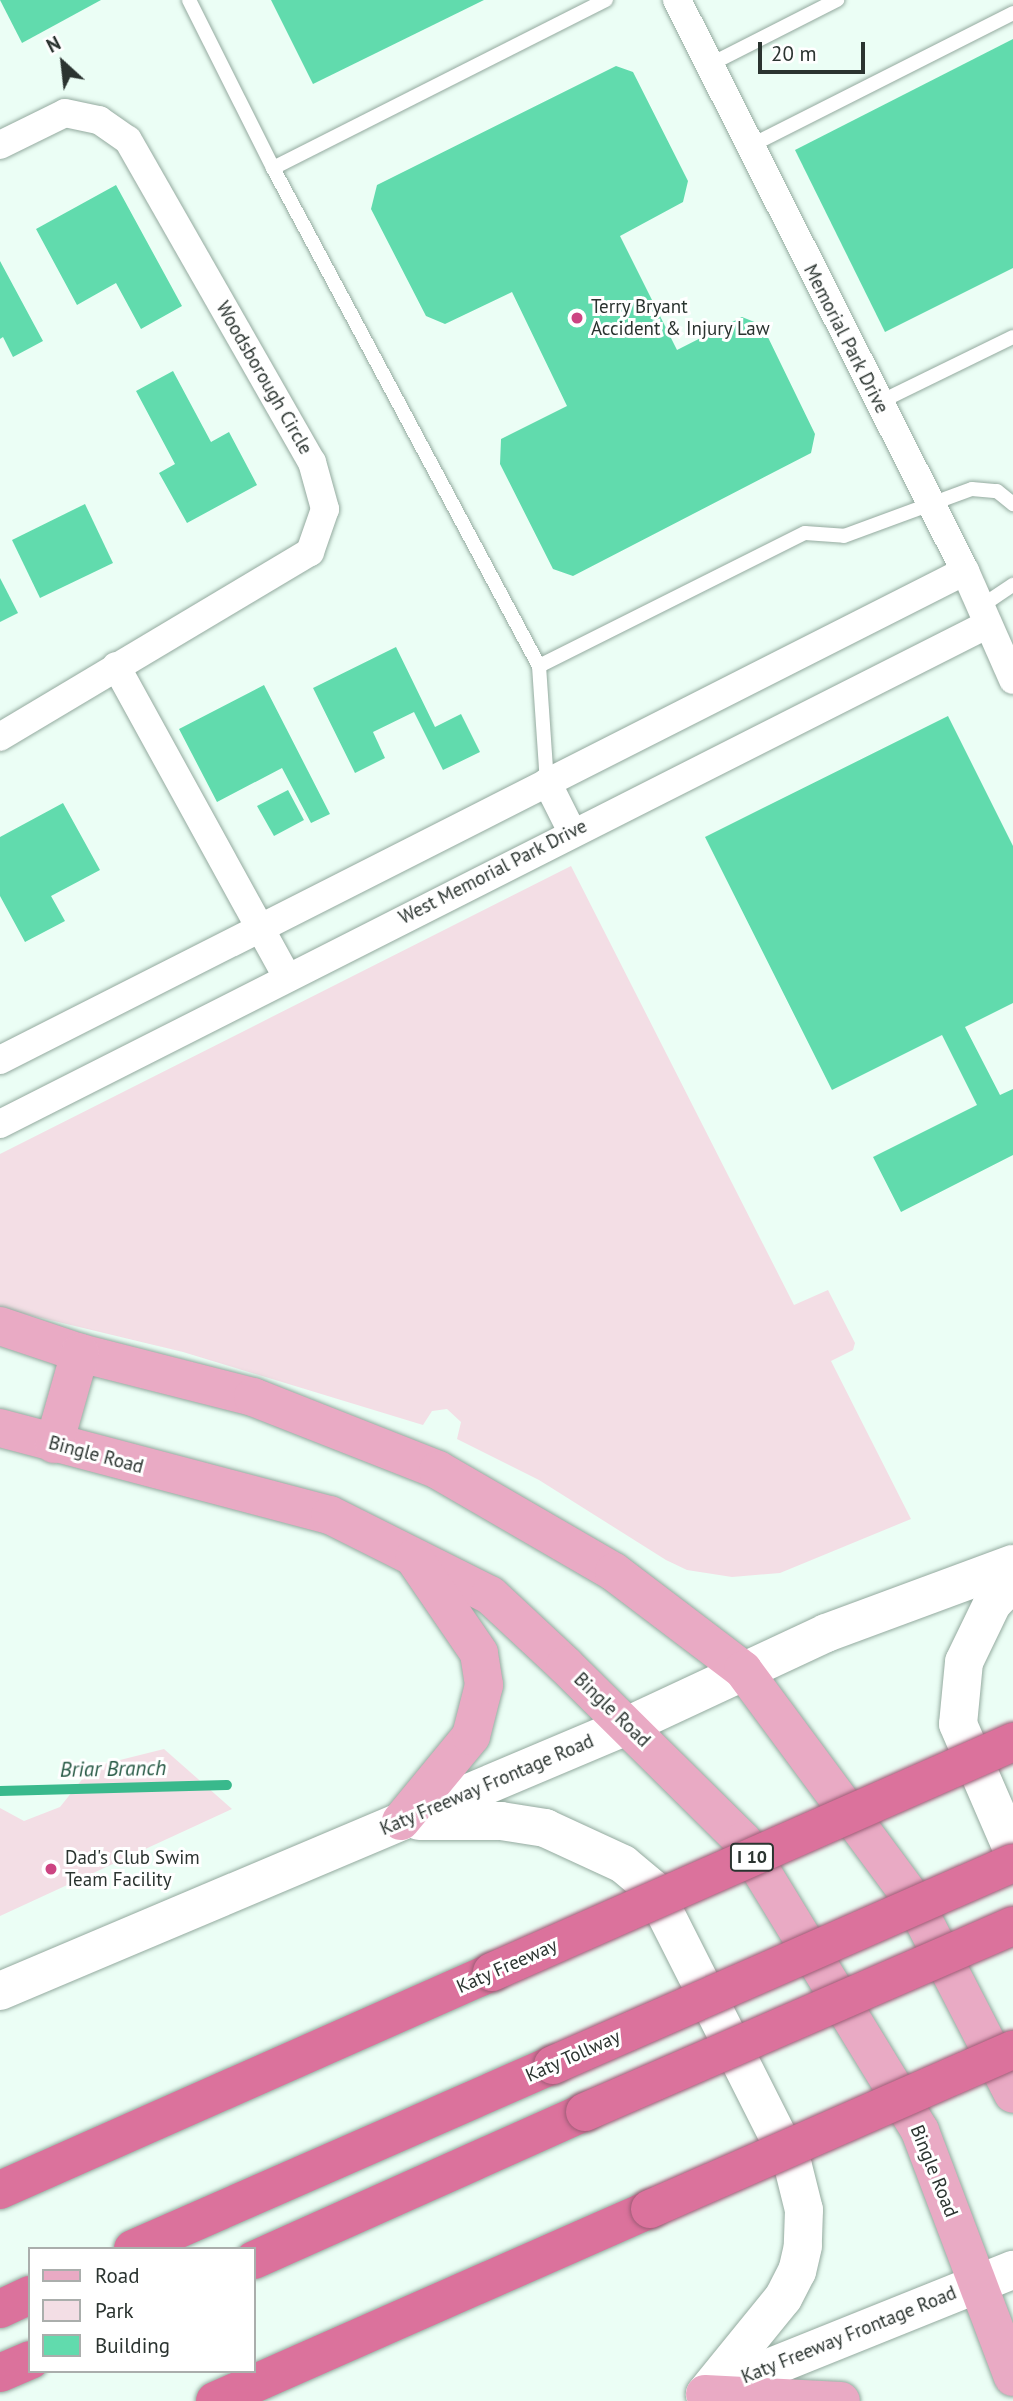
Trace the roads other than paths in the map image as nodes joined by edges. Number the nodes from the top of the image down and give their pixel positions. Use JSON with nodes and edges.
{"nodes":[{"id":1,"x":189,"y":0,"type":"edge"},
{"id":2,"x":606,"y":0,"type":"edge"},
{"id":3,"x":677,"y":0,"type":"edge"},
{"id":4,"x":837,"y":0,"type":"edge"},
{"id":5,"x":1013,"y":13,"type":"edge"},
{"id":6,"x":709,"y":65,"type":"junction"},
{"id":7,"x":0,"y":145,"type":"edge"},
{"id":8,"x":750,"y":146,"type":"junction"},
{"id":9,"x":273,"y":168,"type":"junction"},
{"id":10,"x":1013,"y":337,"type":"edge"},
{"id":11,"x":878,"y":403,"type":"junction"},
{"id":12,"x":927,"y":503,"type":"junction"},
{"id":13,"x":1013,"y":504,"type":"edge"},
{"id":14,"x":965,"y":571,"type":"junction"},
{"id":15,"x":1013,"y":585,"type":"edge"},
{"id":16,"x":984,"y":615,"type":"junction"},
{"id":17,"x":116,"y":666,"type":"junction"},
{"id":18,"x":539,"y":666,"type":"junction"},
{"id":19,"x":1013,"y":680,"type":"edge"},
{"id":20,"x":0,"y":737,"type":"edge"},
{"id":21,"x":547,"y":782,"type":"junction"},
{"id":22,"x":572,"y":832,"type":"junction"},
{"id":23,"x":261,"y":926,"type":"junction"},
{"id":24,"x":287,"y":977,"type":"junction"},
{"id":25,"x":0,"y":1060,"type":"edge"},
{"id":26,"x":0,"y":1124,"type":"edge"},
{"id":27,"x":0,"y":1326,"type":"edge"},
{"id":28,"x":79,"y":1353,"type":"junction"},
{"id":29,"x":0,"y":1428,"type":"edge"},
{"id":30,"x":54,"y":1444,"type":"junction"},
{"id":31,"x":413,"y":1556,"type":"junction"},
{"id":32,"x":1013,"y":1564,"type":"edge"},
{"id":33,"x":1013,"y":1582,"type":"edge"},
{"id":34,"x":743,"y":1670,"type":"junction"},
{"id":35,"x":629,"y":1725,"type":"junction"},
{"id":36,"x":1013,"y":1742,"type":"edge"},
{"id":37,"x":401,"y":1821,"type":"junction"},
{"id":38,"x":1013,"y":1851,"type":"edge"},
{"id":39,"x":1013,"y":1863,"type":"edge"},
{"id":40,"x":1013,"y":1926,"type":"edge"},
{"id":41,"x":0,"y":1992,"type":"edge"},
{"id":42,"x":1013,"y":2050,"type":"edge"},
{"id":43,"x":1013,"y":2094,"type":"edge"},
{"id":44,"x":0,"y":2190,"type":"edge"},
{"id":45,"x":138,"y":2247,"type":"edge"},
{"id":46,"x":256,"y":2259,"type":"edge"},
{"id":47,"x":996,"y":2276,"type":"edge"},
{"id":48,"x":28,"y":2296,"type":"edge"},
{"id":49,"x":0,"y":2309,"type":"edge"},
{"id":50,"x":28,"y":2361,"type":"edge"},
{"id":51,"x":0,"y":2373,"type":"edge"},
{"id":52,"x":1013,"y":2377,"type":"edge"},
{"id":53,"x":694,"y":2397,"type":"edge"},
{"id":54,"x":215,"y":2401,"type":"edge"},
{"id":55,"x":841,"y":2401,"type":"edge"}],
"edges":[{"from":1,"to":9,"type":"lane"},
{"from":2,"to":9,"type":"lane"},
{"from":3,"to":6,"type":"street","name":"Memorial Park Drive"},
{"from":4,"to":6,"type":"lane"},
{"from":5,"to":8,"type":"lane"},
{"from":6,"to":8,"type":"street","name":"Memorial Park Drive"},
{"from":7,"to":17,"type":"street","name":"Woodsborough Circle"},
{"from":8,"to":11,"type":"street","name":"Memorial Park Drive"},
{"from":9,"to":18,"type":"lane"},
{"from":10,"to":11,"type":"lane"},
{"from":11,"to":12,"type":"street","name":"Memorial Park Drive"},
{"from":12,"to":13,"type":"lane"},
{"from":12,"to":14,"type":"street","name":"Memorial Park Drive"},
{"from":12,"to":18,"type":"lane"},
{"from":14,"to":16,"type":"street","name":"Memorial Park Drive"},
{"from":14,"to":21,"type":"street"},
{"from":15,"to":16,"type":"lane"},
{"from":16,"to":19,"type":"street","name":"Memorial Park Drive"},
{"from":16,"to":22,"type":"street","name":"West Memorial Park Drive"},
{"from":17,"to":20,"type":"street","name":"Woodsborough Circle"},
{"from":17,"to":23,"type":"street"},
{"from":18,"to":21,"type":"lane"},
{"from":21,"to":22,"type":"street"},
{"from":21,"to":23,"type":"street"},
{"from":22,"to":24,"type":"street","name":"West Memorial Park Drive"},
{"from":23,"to":24,"type":"street"},
{"from":23,"to":25,"type":"street"},
{"from":24,"to":26,"type":"street","name":"West Memorial Park Drive"},
{"from":27,"to":28,"type":"main road"},
{"from":28,"to":30,"type":"main road"},
{"from":28,"to":34,"type":"main road"},
{"from":29,"to":30,"type":"main road","name":"Bingle Road"},
{"from":30,"to":31,"type":"main road","name":"Bingle Road"},
{"from":31,"to":35,"type":"main road","name":"Bingle Road"},
{"from":31,"to":37,"type":"main road"},
{"from":32,"to":34,"type":"main road","name":"Katy Freeway Frontage Road"},
{"from":33,"to":38,"type":"main road"},
{"from":34,"to":35,"type":"main road","name":"Katy Freeway Frontage Road"},
{"from":34,"to":43,"type":"main road"},
{"from":35,"to":37,"type":"main road","name":"Katy Freeway Frontage Road"},
{"from":35,"to":47,"type":"main road","name":"Bingle Road"},
{"from":36,"to":44,"type":"highway","name":"Katy Freeway","number":"I 10","bridge":true},
{"from":37,"to":41,"type":"main road","name":"Katy Freeway Frontage Road"},
{"from":37,"to":53,"type":"main road"},
{"from":39,"to":45,"type":"highway","name":"Katy Tollway","bridge":true},
{"from":40,"to":46,"type":"highway","bridge":true},
{"from":42,"to":54,"type":"highway","bridge":true},
{"from":47,"to":52,"type":"main road","name":"Bingle Road"},
{"from":47,"to":53,"type":"main road","name":"Katy Freeway Frontage Road"},
{"from":48,"to":49,"type":"highway"},
{"from":50,"to":51,"type":"highway"},
{"from":53,"to":55,"type":"main road"}]}
